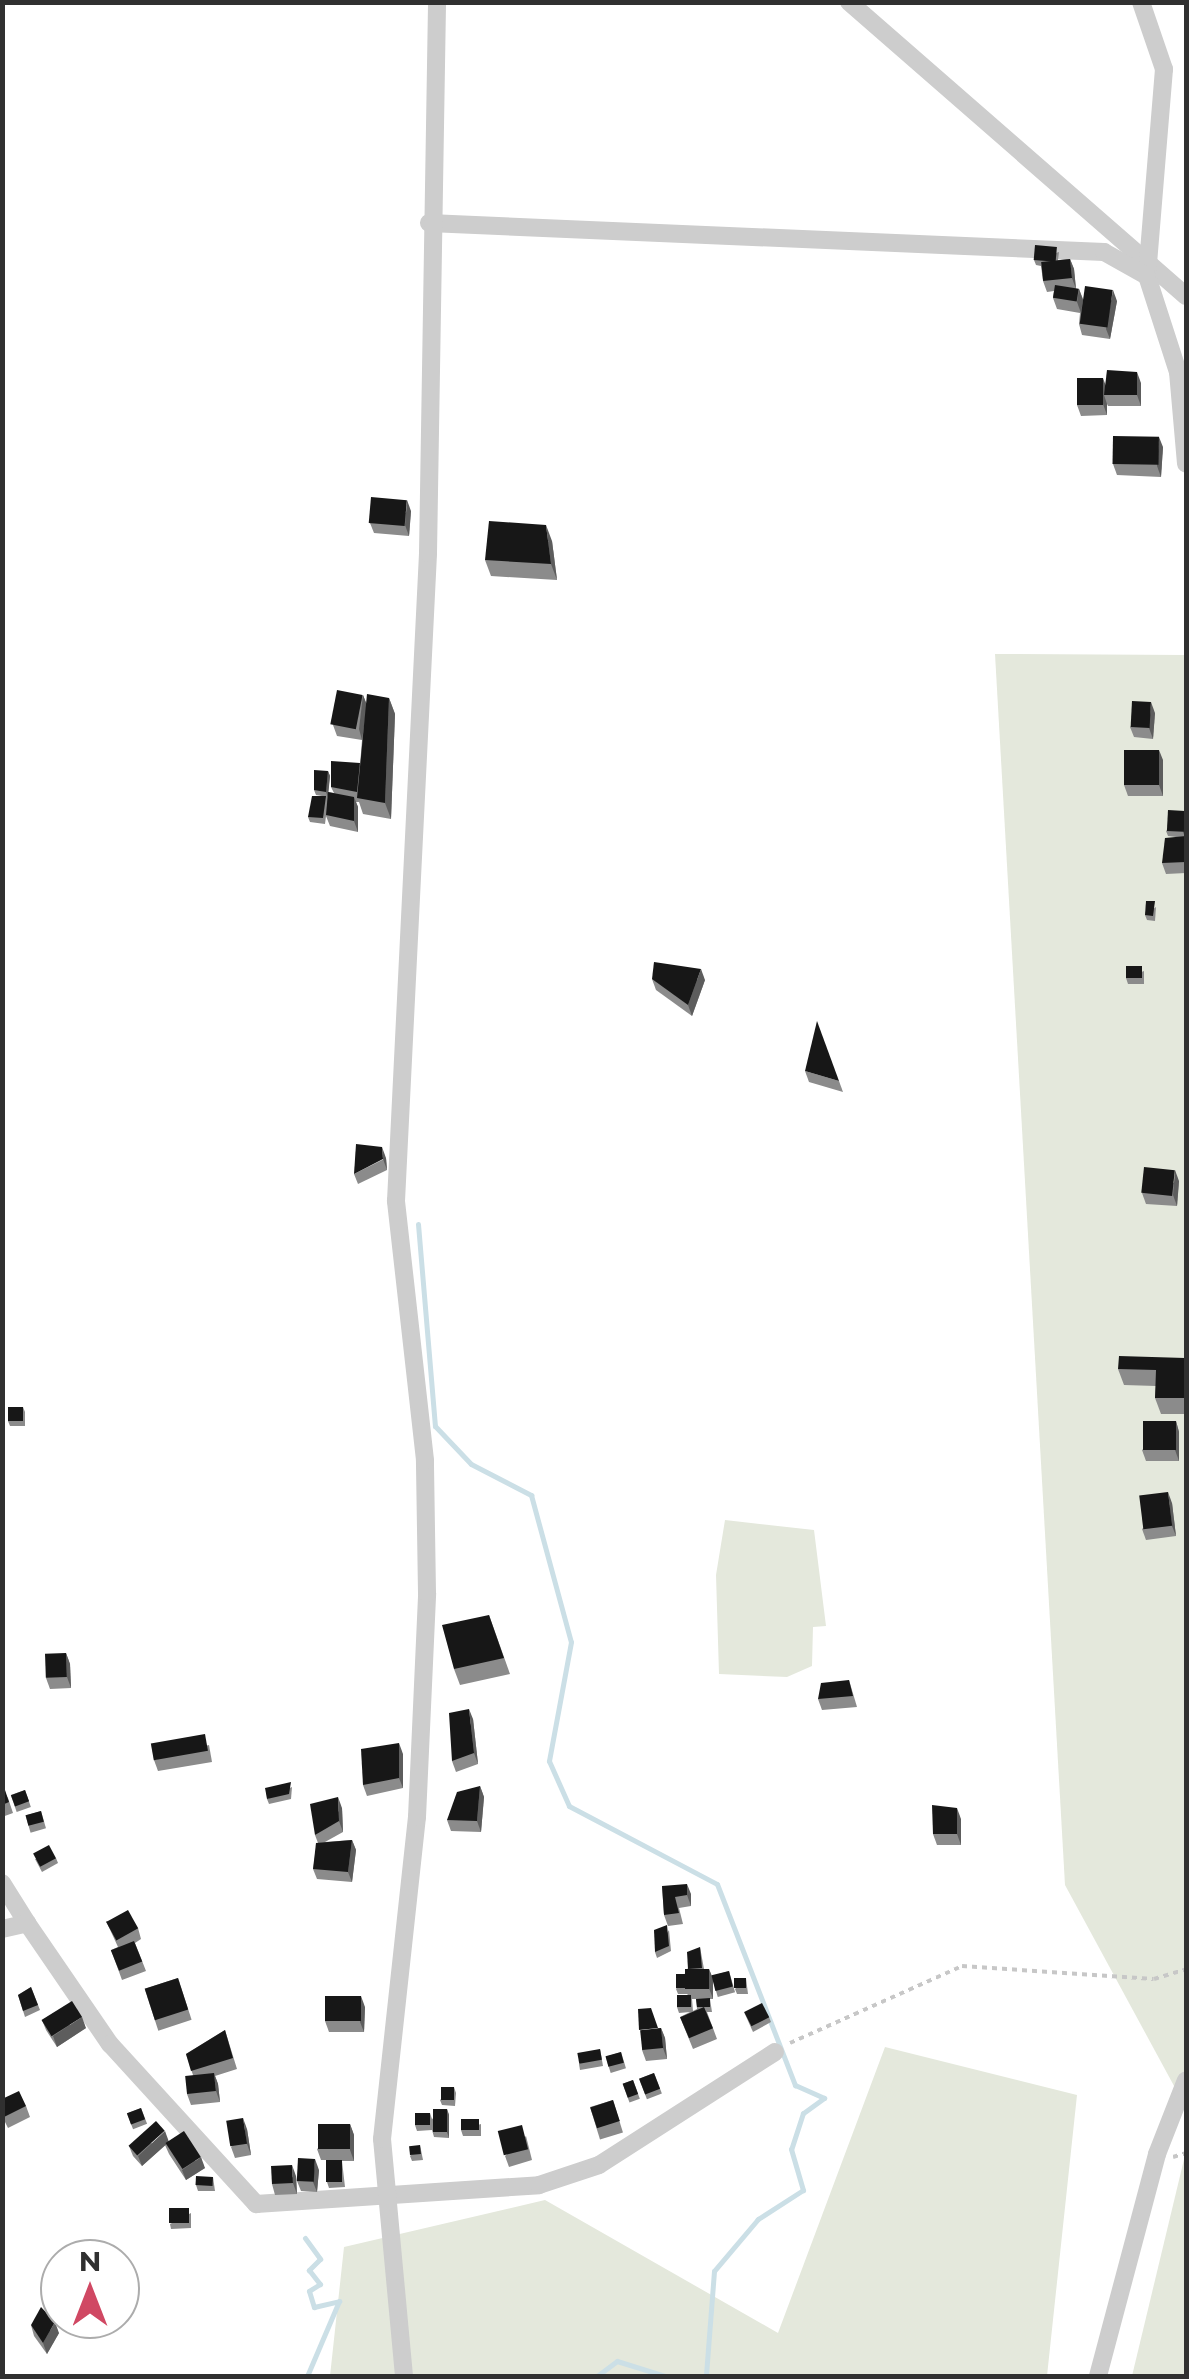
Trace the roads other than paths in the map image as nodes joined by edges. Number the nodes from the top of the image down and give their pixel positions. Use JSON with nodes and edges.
{"nodes":[{"id":1,"x":437,"y":2,"type":"edge"},
{"id":2,"x":849,"y":2,"type":"edge"},
{"id":3,"x":1141,"y":2,"type":"edge"},
{"id":4,"x":429,"y":224,"type":"junction"},
{"id":5,"x":1147,"y":269,"type":"junction"},
{"id":6,"x":1186,"y":296,"type":"edge"},
{"id":7,"x":1186,"y":464,"type":"edge"},
{"id":8,"x":2,"y":1883,"type":"edge"},
{"id":9,"x":27,"y":1923,"type":"junction"},
{"id":10,"x":2,"y":1929,"type":"edge"},
{"id":11,"x":775,"y":2052,"type":"dead end"},
{"id":12,"x":1186,"y":2080,"type":"edge"},
{"id":13,"x":385,"y":2196,"type":"junction"},
{"id":14,"x":404,"y":2376,"type":"edge"},
{"id":15,"x":1098,"y":2376,"type":"edge"}],
"edges":[{"from":1,"to":4,"type":"street"},
{"from":2,"to":5,"type":"street"},
{"from":3,"to":5,"type":"street"},
{"from":4,"to":5,"type":"street"},
{"from":4,"to":13,"type":"street"},
{"from":5,"to":6,"type":"street"},
{"from":5,"to":7,"type":"street"},
{"from":8,"to":9,"type":"street"},
{"from":9,"to":10,"type":"street"},
{"from":9,"to":13,"type":"street"},
{"from":11,"to":13,"type":"street"},
{"from":12,"to":15,"type":"street"},
{"from":13,"to":14,"type":"street"}]}
